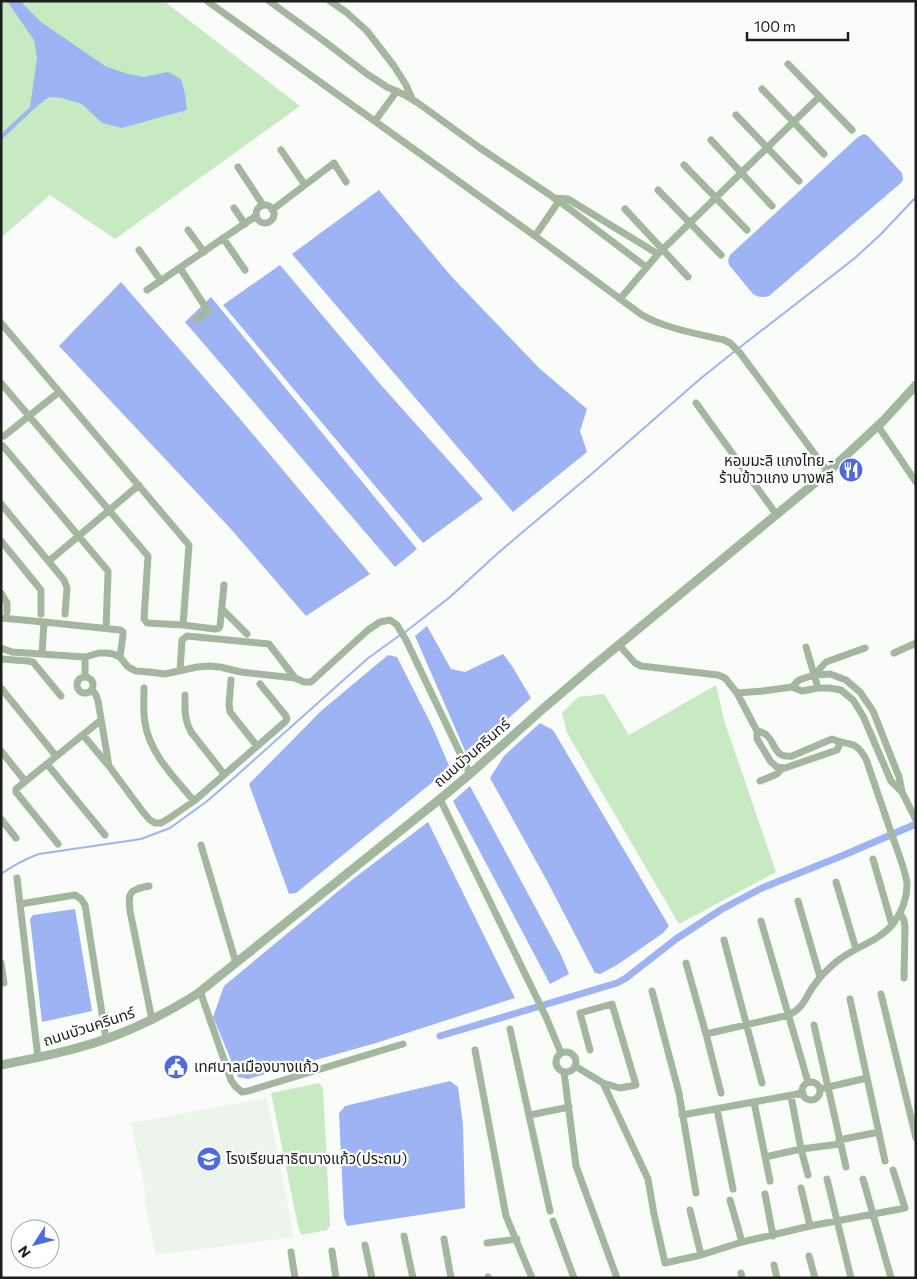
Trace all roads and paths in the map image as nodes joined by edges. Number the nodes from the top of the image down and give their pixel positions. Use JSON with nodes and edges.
{"nodes":[{"id":1,"x":207,"y":1,"type":"edge"},
{"id":2,"x":269,"y":1,"type":"edge"},
{"id":3,"x":330,"y":1,"type":"edge"},
{"id":4,"x":788,"y":64,"type":"dead end"},
{"id":5,"x":762,"y":89,"type":"dead end"},
{"id":6,"x":397,"y":91,"type":"junction"},
{"id":7,"x":820,"y":97,"type":"junction"},
{"id":8,"x":412,"y":99,"type":"junction"},
{"id":9,"x":736,"y":115,"type":"dead end"},
{"id":10,"x":375,"y":121,"type":"junction"},
{"id":11,"x":793,"y":122,"type":"junction"},
{"id":12,"x":852,"y":130,"type":"dead end"},
{"id":13,"x":710,"y":140,"type":"dead end"},
{"id":14,"x":767,"y":147,"type":"junction"},
{"id":15,"x":281,"y":150,"type":"dead end"},
{"id":16,"x":824,"y":154,"type":"dead end"},
{"id":17,"x":684,"y":165,"type":"dead end"},
{"id":18,"x":238,"y":167,"type":"dead end"},
{"id":19,"x":742,"y":172,"type":"junction"},
{"id":20,"x":800,"y":181,"type":"dead end"},
{"id":21,"x":346,"y":182,"type":"dead end"},
{"id":22,"x":305,"y":185,"type":"junction"},
{"id":23,"x":658,"y":190,"type":"dead end"},
{"id":24,"x":716,"y":197,"type":"junction"},
{"id":25,"x":556,"y":200,"type":"junction"},
{"id":26,"x":263,"y":205,"type":"junction"},
{"id":27,"x":772,"y":206,"type":"dead end"},
{"id":28,"x":234,"y":208,"type":"dead end"},
{"id":29,"x":625,"y":208,"type":"dead end"},
{"id":30,"x":272,"y":210,"type":"junction"},
{"id":31,"x":256,"y":216,"type":"junction"},
{"id":32,"x":689,"y":223,"type":"junction"},
{"id":33,"x":245,"y":224,"type":"junction"},
{"id":34,"x":188,"y":230,"type":"dead end"},
{"id":35,"x":747,"y":230,"type":"dead end"},
{"id":36,"x":535,"y":236,"type":"junction"},
{"id":37,"x":223,"y":238,"type":"junction"},
{"id":38,"x":139,"y":250,"type":"dead end"},
{"id":39,"x":204,"y":252,"type":"junction"},
{"id":40,"x":660,"y":252,"type":"junction"},
{"id":41,"x":721,"y":255,"type":"dead end"},
{"id":42,"x":646,"y":267,"type":"junction"},
{"id":43,"x":180,"y":268,"type":"junction"},
{"id":44,"x":245,"y":270,"type":"dead end"},
{"id":45,"x":688,"y":277,"type":"dead end"},
{"id":46,"x":161,"y":281,"type":"junction"},
{"id":47,"x":147,"y":290,"type":"dead end"},
{"id":48,"x":620,"y":299,"type":"junction"},
{"id":49,"x":196,"y":320,"type":"dead end"},
{"id":50,"x":1,"y":323,"type":"edge"},
{"id":51,"x":1,"y":383,"type":"edge"},
{"id":52,"x":916,"y":385,"type":"edge"},
{"id":53,"x":59,"y":392,"type":"junction"},
{"id":54,"x":696,"y":403,"type":"dead end"},
{"id":55,"x":29,"y":416,"type":"junction"},
{"id":56,"x":878,"y":426,"type":"junction"},
{"id":57,"x":3,"y":435,"type":"edge"},
{"id":58,"x":2,"y":446,"type":"edge"},
{"id":59,"x":828,"y":472,"type":"junction"},
{"id":60,"x":916,"y":482,"type":"edge"},
{"id":61,"x":139,"y":485,"type":"junction"},
{"id":62,"x":1,"y":504,"type":"edge"},
{"id":63,"x":110,"y":510,"type":"junction"},
{"id":64,"x":776,"y":514,"type":"junction"},
{"id":65,"x":79,"y":536,"type":"junction"},
{"id":66,"x":1,"y":541,"type":"edge"},
{"id":67,"x":49,"y":561,"type":"junction"},
{"id":68,"x":224,"y":585,"type":"dead end"},
{"id":69,"x":1,"y":593,"type":"edge"},
{"id":70,"x":222,"y":609,"type":"junction"},
{"id":71,"x":41,"y":614,"type":"dead end"},
{"id":72,"x":65,"y":614,"type":"dead end"},
{"id":73,"x":4,"y":615,"type":"edge"},
{"id":74,"x":44,"y":622,"type":"junction"},
{"id":75,"x":183,"y":625,"type":"junction"},
{"id":76,"x":106,"y":628,"type":"junction"},
{"id":77,"x":246,"y":634,"type":"dead end"},
{"id":78,"x":916,"y":643,"type":"edge"},
{"id":79,"x":619,"y":645,"type":"junction"},
{"id":80,"x":806,"y":647,"type":"dead end"},
{"id":81,"x":1,"y":648,"type":"edge"},
{"id":82,"x":866,"y":648,"type":"dead end"},
{"id":83,"x":894,"y":653,"type":"dead end"},
{"id":84,"x":42,"y":654,"type":"junction"},
{"id":85,"x":85,"y":657,"type":"junction"},
{"id":86,"x":120,"y":657,"type":"junction"},
{"id":87,"x":1,"y":659,"type":"edge"},
{"id":88,"x":180,"y":671,"type":"junction"},
{"id":89,"x":814,"y":675,"type":"junction"},
{"id":90,"x":85,"y":677,"type":"junction"},
{"id":91,"x":295,"y":678,"type":"junction"},
{"id":92,"x":231,"y":680,"type":"dead end"},
{"id":93,"x":260,"y":684,"type":"dead end"},
{"id":94,"x":792,"y":687,"type":"junction"},
{"id":95,"x":1,"y":688,"type":"edge"},
{"id":96,"x":144,"y":688,"type":"dead end"},
{"id":97,"x":818,"y":688,"type":"junction"},
{"id":98,"x":92,"y":690,"type":"junction"},
{"id":99,"x":737,"y":693,"type":"junction"},
{"id":100,"x":185,"y":695,"type":"dead end"},
{"id":101,"x":61,"y":696,"type":"dead end"},
{"id":102,"x":873,"y":711,"type":"junction"},
{"id":103,"x":863,"y":716,"type":"junction"},
{"id":104,"x":101,"y":720,"type":"junction"},
{"id":105,"x":757,"y":731,"type":"junction"},
{"id":106,"x":82,"y":735,"type":"junction"},
{"id":107,"x":840,"y":743,"type":"junction"},
{"id":108,"x":258,"y":746,"type":"junction"},
{"id":109,"x":776,"y":748,"type":"junction"},
{"id":110,"x":1,"y":752,"type":"edge"},
{"id":111,"x":766,"y":754,"type":"junction"},
{"id":112,"x":56,"y":756,"type":"junction"},
{"id":113,"x":47,"y":764,"type":"junction"},
{"id":114,"x":109,"y":766,"type":"junction"},
{"id":115,"x":782,"y":768,"type":"junction"},
{"id":116,"x":224,"y":774,"type":"junction"},
{"id":117,"x":470,"y":774,"type":"junction"},
{"id":118,"x":25,"y":781,"type":"junction"},
{"id":119,"x":760,"y":781,"type":"dead end"},
{"id":120,"x":902,"y":792,"type":"junction"},
{"id":121,"x":440,"y":799,"type":"junction"},
{"id":122,"x":194,"y":801,"type":"junction"},
{"id":123,"x":1,"y":819,"type":"edge"},
{"id":124,"x":916,"y":820,"type":"edge"},
{"id":125,"x":105,"y":835,"type":"dead end"},
{"id":126,"x":16,"y":838,"type":"dead end"},
{"id":127,"x":58,"y":844,"type":"dead end"},
{"id":128,"x":201,"y":845,"type":"dead end"},
{"id":129,"x":873,"y":858,"type":"dead end"},
{"id":130,"x":16,"y":878,"type":"dead end"},
{"id":131,"x":836,"y":882,"type":"dead end"},
{"id":132,"x":149,"y":886,"type":"dead end"},
{"id":133,"x":798,"y":901,"type":"dead end"},
{"id":134,"x":20,"y":904,"type":"junction"},
{"id":135,"x":900,"y":913,"type":"junction"},
{"id":136,"x":761,"y":921,"type":"dead end"},
{"id":137,"x":892,"y":925,"type":"junction"},
{"id":138,"x":724,"y":940,"type":"dead end"},
{"id":139,"x":856,"y":949,"type":"junction"},
{"id":140,"x":1,"y":963,"type":"edge"},
{"id":141,"x":236,"y":963,"type":"junction"},
{"id":142,"x":686,"y":963,"type":"dead end"},
{"id":143,"x":820,"y":978,"type":"junction"},
{"id":144,"x":904,"y":978,"type":"dead end"},
{"id":145,"x":4,"y":983,"type":"dead end"},
{"id":146,"x":200,"y":991,"type":"junction"},
{"id":147,"x":652,"y":991,"type":"dead end"},
{"id":148,"x":881,"y":994,"type":"dead end"},
{"id":149,"x":850,"y":999,"type":"dead end"},
{"id":150,"x":789,"y":1015,"type":"junction"},
{"id":151,"x":152,"y":1020,"type":"junction"},
{"id":152,"x":747,"y":1025,"type":"junction"},
{"id":153,"x":814,"y":1026,"type":"dead end"},
{"id":154,"x":510,"y":1029,"type":"dead end"},
{"id":155,"x":706,"y":1034,"type":"junction"},
{"id":156,"x":106,"y":1039,"type":"junction"},
{"id":157,"x":403,"y":1044,"type":"dead end"},
{"id":158,"x":475,"y":1050,"type":"dead end"},
{"id":159,"x":590,"y":1050,"type":"dead end"},
{"id":160,"x":561,"y":1053,"type":"junction"},
{"id":161,"x":38,"y":1058,"type":"junction"},
{"id":162,"x":1,"y":1065,"type":"edge"},
{"id":163,"x":575,"y":1066,"type":"junction"},
{"id":164,"x":564,"y":1072,"type":"junction"},
{"id":165,"x":867,"y":1078,"type":"junction"},
{"id":166,"x":808,"y":1082,"type":"junction"},
{"id":167,"x":603,"y":1083,"type":"junction"},
{"id":168,"x":762,"y":1083,"type":"dead end"},
{"id":169,"x":824,"y":1088,"type":"junction"},
{"id":170,"x":721,"y":1093,"type":"dead end"},
{"id":171,"x":803,"y":1093,"type":"junction"},
{"id":172,"x":791,"y":1096,"type":"junction"},
{"id":173,"x":754,"y":1102,"type":"junction"},
{"id":174,"x":569,"y":1107,"type":"junction"},
{"id":175,"x":716,"y":1109,"type":"junction"},
{"id":176,"x":530,"y":1114,"type":"junction"},
{"id":177,"x":682,"y":1115,"type":"junction"},
{"id":178,"x":879,"y":1132,"type":"junction"},
{"id":179,"x":916,"y":1138,"type":"edge"},
{"id":180,"x":840,"y":1142,"type":"junction"},
{"id":181,"x":801,"y":1149,"type":"junction"},
{"id":182,"x":765,"y":1157,"type":"junction"},
{"id":183,"x":885,"y":1161,"type":"dead end"},
{"id":184,"x":846,"y":1168,"type":"dead end"},
{"id":185,"x":893,"y":1170,"type":"dead end"},
{"id":186,"x":808,"y":1175,"type":"dead end"},
{"id":187,"x":827,"y":1179,"type":"dead end"},
{"id":188,"x":863,"y":1179,"type":"dead end"},
{"id":189,"x":770,"y":1181,"type":"dead end"},
{"id":190,"x":801,"y":1188,"type":"dead end"},
{"id":191,"x":733,"y":1189,"type":"dead end"},
{"id":192,"x":696,"y":1192,"type":"dead end"},
{"id":193,"x":765,"y":1194,"type":"dead end"},
{"id":194,"x":730,"y":1200,"type":"dead end"},
{"id":195,"x":690,"y":1210,"type":"dead end"},
{"id":196,"x":550,"y":1211,"type":"dead end"},
{"id":197,"x":873,"y":1214,"type":"junction"},
{"id":198,"x":553,"y":1221,"type":"dead end"},
{"id":199,"x":837,"y":1221,"type":"junction"},
{"id":200,"x":810,"y":1226,"type":"junction"},
{"id":201,"x":404,"y":1236,"type":"dead end"},
{"id":202,"x":773,"y":1236,"type":"junction"},
{"id":203,"x":517,"y":1239,"type":"junction"},
{"id":204,"x":444,"y":1240,"type":"dead end"},
{"id":205,"x":742,"y":1242,"type":"junction"},
{"id":206,"x":487,"y":1243,"type":"dead end"},
{"id":207,"x":365,"y":1245,"type":"dead end"},
{"id":208,"x":332,"y":1251,"type":"dead end"},
{"id":209,"x":290,"y":1252,"type":"dead end"},
{"id":210,"x":701,"y":1255,"type":"junction"},
{"id":211,"x":809,"y":1256,"type":"dead end"},
{"id":212,"x":774,"y":1264,"type":"dead end"},
{"id":213,"x":295,"y":1278,"type":"edge"},
{"id":214,"x":336,"y":1278,"type":"edge"},
{"id":215,"x":372,"y":1278,"type":"edge"},
{"id":216,"x":413,"y":1278,"type":"edge"},
{"id":217,"x":451,"y":1278,"type":"edge"},
{"id":218,"x":532,"y":1278,"type":"edge"},
{"id":219,"x":574,"y":1278,"type":"edge"},
{"id":220,"x":617,"y":1278,"type":"edge"},
{"id":221,"x":777,"y":1278,"type":"edge"},
{"id":222,"x":815,"y":1278,"type":"edge"},
{"id":223,"x":851,"y":1278,"type":"edge"},
{"id":224,"x":891,"y":1278,"type":"edge"}],
"edges":[{"from":1,"to":10,"type":"street"},
{"from":2,"to":6,"type":"street"},
{"from":3,"to":8,"type":"street"},
{"from":4,"to":7,"type":"street"},
{"from":5,"to":11,"type":"street"},
{"from":6,"to":8,"type":"street"},
{"from":6,"to":10,"type":"street"},
{"from":7,"to":11,"type":"street"},
{"from":7,"to":12,"type":"street"},
{"from":8,"to":25,"type":"street"},
{"from":9,"to":14,"type":"street"},
{"from":10,"to":36,"type":"street"},
{"from":11,"to":14,"type":"street"},
{"from":11,"to":16,"type":"street"},
{"from":13,"to":19,"type":"street"},
{"from":14,"to":19,"type":"street"},
{"from":14,"to":20,"type":"street"},
{"from":15,"to":22,"type":"street"},
{"from":17,"to":24,"type":"street"},
{"from":18,"to":26,"type":"street"},
{"from":19,"to":24,"type":"street"},
{"from":19,"to":27,"type":"street"},
{"from":21,"to":22,"type":"street"},
{"from":22,"to":30,"type":"street"},
{"from":23,"to":32,"type":"street"},
{"from":24,"to":32,"type":"street"},
{"from":24,"to":35,"type":"street"},
{"from":25,"to":36,"type":"street"},
{"from":25,"to":40,"type":"street"},
{"from":25,"to":42,"type":"street"},
{"from":26,"to":30,"type":"street"},
{"from":26,"to":31,"type":"street"},
{"from":28,"to":33,"type":"street"},
{"from":29,"to":40,"type":"street"},
{"from":30,"to":31,"type":"street"},
{"from":31,"to":33,"type":"street"},
{"from":32,"to":40,"type":"street"},
{"from":32,"to":41,"type":"street"},
{"from":33,"to":37,"type":"street"},
{"from":34,"to":39,"type":"street"},
{"from":36,"to":48,"type":"street"},
{"from":37,"to":39,"type":"street"},
{"from":37,"to":44,"type":"street"},
{"from":38,"to":46,"type":"street"},
{"from":39,"to":43,"type":"street"},
{"from":40,"to":42,"type":"street"},
{"from":40,"to":45,"type":"street"},
{"from":42,"to":48,"type":"street"},
{"from":43,"to":46,"type":"street"},
{"from":43,"to":49,"type":"street"},
{"from":46,"to":47,"type":"street"},
{"from":48,"to":59,"type":"street"},
{"from":50,"to":53,"type":"street"},
{"from":51,"to":55,"type":"street"},
{"from":52,"to":56,"type":"street","name":"ถนนบัวนครินทร์"},
{"from":53,"to":55,"type":"street"},
{"from":53,"to":61,"type":"street"},
{"from":54,"to":64,"type":"street"},
{"from":55,"to":57,"type":"street"},
{"from":55,"to":63,"type":"street"},
{"from":56,"to":59,"type":"street","name":"ถนนบัวนครินทร์"},
{"from":56,"to":60,"type":"street"},
{"from":57,"to":58,"type":"street"},
{"from":58,"to":65,"type":"street"},
{"from":59,"to":64,"type":"street","name":"ถนนบัวนครินทร์"},
{"from":61,"to":63,"type":"street"},
{"from":61,"to":75,"type":"street"},
{"from":62,"to":67,"type":"street"},
{"from":63,"to":65,"type":"street"},
{"from":63,"to":75,"type":"street"},
{"from":64,"to":79,"type":"street","name":"ถนนบัวนครินทร์"},
{"from":65,"to":67,"type":"street"},
{"from":65,"to":76,"type":"street"},
{"from":66,"to":71,"type":"street"},
{"from":67,"to":72,"type":"street"},
{"from":68,"to":70,"type":"street"},
{"from":69,"to":73,"type":"street"},
{"from":70,"to":75,"type":"street"},
{"from":70,"to":77,"type":"street"},
{"from":73,"to":74,"type":"street"},
{"from":74,"to":76,"type":"street"},
{"from":74,"to":84,"type":"street"},
{"from":76,"to":86,"type":"street"},
{"from":78,"to":83,"type":"street"},
{"from":79,"to":99,"type":"street"},
{"from":79,"to":117,"type":"street","name":"ถนนบัวนครินทร์"},
{"from":80,"to":89,"type":"street"},
{"from":81,"to":84,"type":"street"},
{"from":82,"to":89,"type":"street"},
{"from":84,"to":85,"type":"street"},
{"from":85,"to":86,"type":"street"},
{"from":85,"to":90,"type":"street"},
{"from":86,"to":88,"type":"street"},
{"from":87,"to":101,"type":"street"},
{"from":88,"to":91,"type":"street"},
{"from":88,"to":91,"type":"street"},
{"from":89,"to":94,"type":"street"},
{"from":89,"to":97,"type":"street"},
{"from":89,"to":102,"type":"street"},
{"from":90,"to":98,"type":"street"},
{"from":90,"to":98,"type":"street"},
{"from":91,"to":117,"type":"street"},
{"from":92,"to":108,"type":"street"},
{"from":93,"to":108,"type":"street"},
{"from":94,"to":97,"type":"street"},
{"from":94,"to":99,"type":"street"},
{"from":95,"to":112,"type":"street"},
{"from":96,"to":122,"type":"street"},
{"from":97,"to":103,"type":"street"},
{"from":98,"to":104,"type":"street"},
{"from":99,"to":105,"type":"street"},
{"from":100,"to":116,"type":"street"},
{"from":102,"to":103,"type":"street"},
{"from":102,"to":120,"type":"street"},
{"from":103,"to":120,"type":"street"},
{"from":104,"to":106,"type":"street"},
{"from":104,"to":114,"type":"street"},
{"from":105,"to":109,"type":"street"},
{"from":105,"to":111,"type":"street"},
{"from":106,"to":112,"type":"street"},
{"from":106,"to":114,"type":"street"},
{"from":107,"to":109,"type":"street"},
{"from":107,"to":115,"type":"street"},
{"from":107,"to":135,"type":"street"},
{"from":108,"to":116,"type":"street"},
{"from":109,"to":111,"type":"street"},
{"from":110,"to":118,"type":"street"},
{"from":111,"to":115,"type":"street"},
{"from":112,"to":113,"type":"street"},
{"from":113,"to":118,"type":"street"},
{"from":113,"to":125,"type":"street"},
{"from":114,"to":122,"type":"street"},
{"from":115,"to":119,"type":"street"},
{"from":116,"to":122,"type":"street"},
{"from":117,"to":121,"type":"street","name":"ถนนบัวนครินทร์"},
{"from":118,"to":127,"type":"street"},
{"from":120,"to":124,"type":"street"},
{"from":121,"to":141,"type":"street","name":"ถนนบัวนครินทร์"},
{"from":121,"to":160,"type":"street"},
{"from":123,"to":126,"type":"street"},
{"from":128,"to":141,"type":"street"},
{"from":129,"to":137,"type":"street"},
{"from":130,"to":134,"type":"street"},
{"from":131,"to":139,"type":"street"},
{"from":132,"to":151,"type":"street"},
{"from":133,"to":143,"type":"street"},
{"from":134,"to":156,"type":"street"},
{"from":134,"to":161,"type":"street"},
{"from":135,"to":137,"type":"street"},
{"from":135,"to":144,"type":"street"},
{"from":136,"to":150,"type":"street"},
{"from":137,"to":139,"type":"street"},
{"from":138,"to":152,"type":"street"},
{"from":139,"to":143,"type":"street"},
{"from":140,"to":145,"type":"street"},
{"from":141,"to":146,"type":"street","name":"ถนนบัวนครินทร์"},
{"from":142,"to":155,"type":"street"},
{"from":143,"to":150,"type":"street"},
{"from":146,"to":151,"type":"street","name":"ถนนบัวนครินทร์"},
{"from":146,"to":157,"type":"street"},
{"from":147,"to":177,"type":"street"},
{"from":148,"to":179,"type":"street"},
{"from":149,"to":165,"type":"street"},
{"from":150,"to":152,"type":"street"},
{"from":150,"to":166,"type":"street"},
{"from":151,"to":156,"type":"street","name":"ถนนบัวนครินทร์"},
{"from":152,"to":155,"type":"street"},
{"from":152,"to":168,"type":"street"},
{"from":153,"to":169,"type":"street"},
{"from":154,"to":176,"type":"street"},
{"from":155,"to":170,"type":"street"},
{"from":156,"to":161,"type":"street","name":"ถนนบัวนครินทร์"},
{"from":158,"to":203,"type":"street"},
{"from":159,"to":167,"type":"street"},
{"from":160,"to":163,"type":"street"},
{"from":160,"to":164,"type":"street"},
{"from":161,"to":162,"type":"street","name":"ถนนบัวนครินทร์"},
{"from":163,"to":164,"type":"street"},
{"from":163,"to":167,"type":"street"},
{"from":164,"to":174,"type":"street"},
{"from":165,"to":169,"type":"street"},
{"from":165,"to":178,"type":"street"},
{"from":166,"to":169,"type":"street"},
{"from":166,"to":171,"type":"street"},
{"from":167,"to":210,"type":"street"},
{"from":169,"to":171,"type":"street"},
{"from":169,"to":180,"type":"street"},
{"from":171,"to":172,"type":"street"},
{"from":172,"to":173,"type":"street"},
{"from":172,"to":181,"type":"street"},
{"from":173,"to":175,"type":"street"},
{"from":173,"to":182,"type":"street"},
{"from":174,"to":176,"type":"street"},
{"from":174,"to":220,"type":"street"},
{"from":175,"to":177,"type":"street"},
{"from":175,"to":191,"type":"street"},
{"from":176,"to":196,"type":"street"},
{"from":177,"to":192,"type":"street"},
{"from":178,"to":180,"type":"street"},
{"from":178,"to":183,"type":"street"},
{"from":180,"to":181,"type":"street"},
{"from":180,"to":184,"type":"street"},
{"from":181,"to":182,"type":"street"},
{"from":181,"to":186,"type":"street"},
{"from":182,"to":189,"type":"street"},
{"from":185,"to":197,"type":"street"},
{"from":187,"to":199,"type":"street"},
{"from":188,"to":197,"type":"street"},
{"from":190,"to":200,"type":"street"},
{"from":193,"to":202,"type":"street"},
{"from":194,"to":205,"type":"street"},
{"from":195,"to":210,"type":"street"},
{"from":197,"to":199,"type":"street"},
{"from":197,"to":224,"type":"street"},
{"from":198,"to":219,"type":"street"},
{"from":199,"to":200,"type":"street"},
{"from":199,"to":223,"type":"street"},
{"from":200,"to":202,"type":"street"},
{"from":201,"to":216,"type":"street"},
{"from":202,"to":205,"type":"street"},
{"from":203,"to":206,"type":"street"},
{"from":203,"to":218,"type":"street"},
{"from":204,"to":217,"type":"street"},
{"from":205,"to":210,"type":"street"},
{"from":207,"to":215,"type":"street"},
{"from":208,"to":214,"type":"street"},
{"from":209,"to":213,"type":"street"},
{"from":211,"to":222,"type":"street"},
{"from":212,"to":221,"type":"street"}]}
